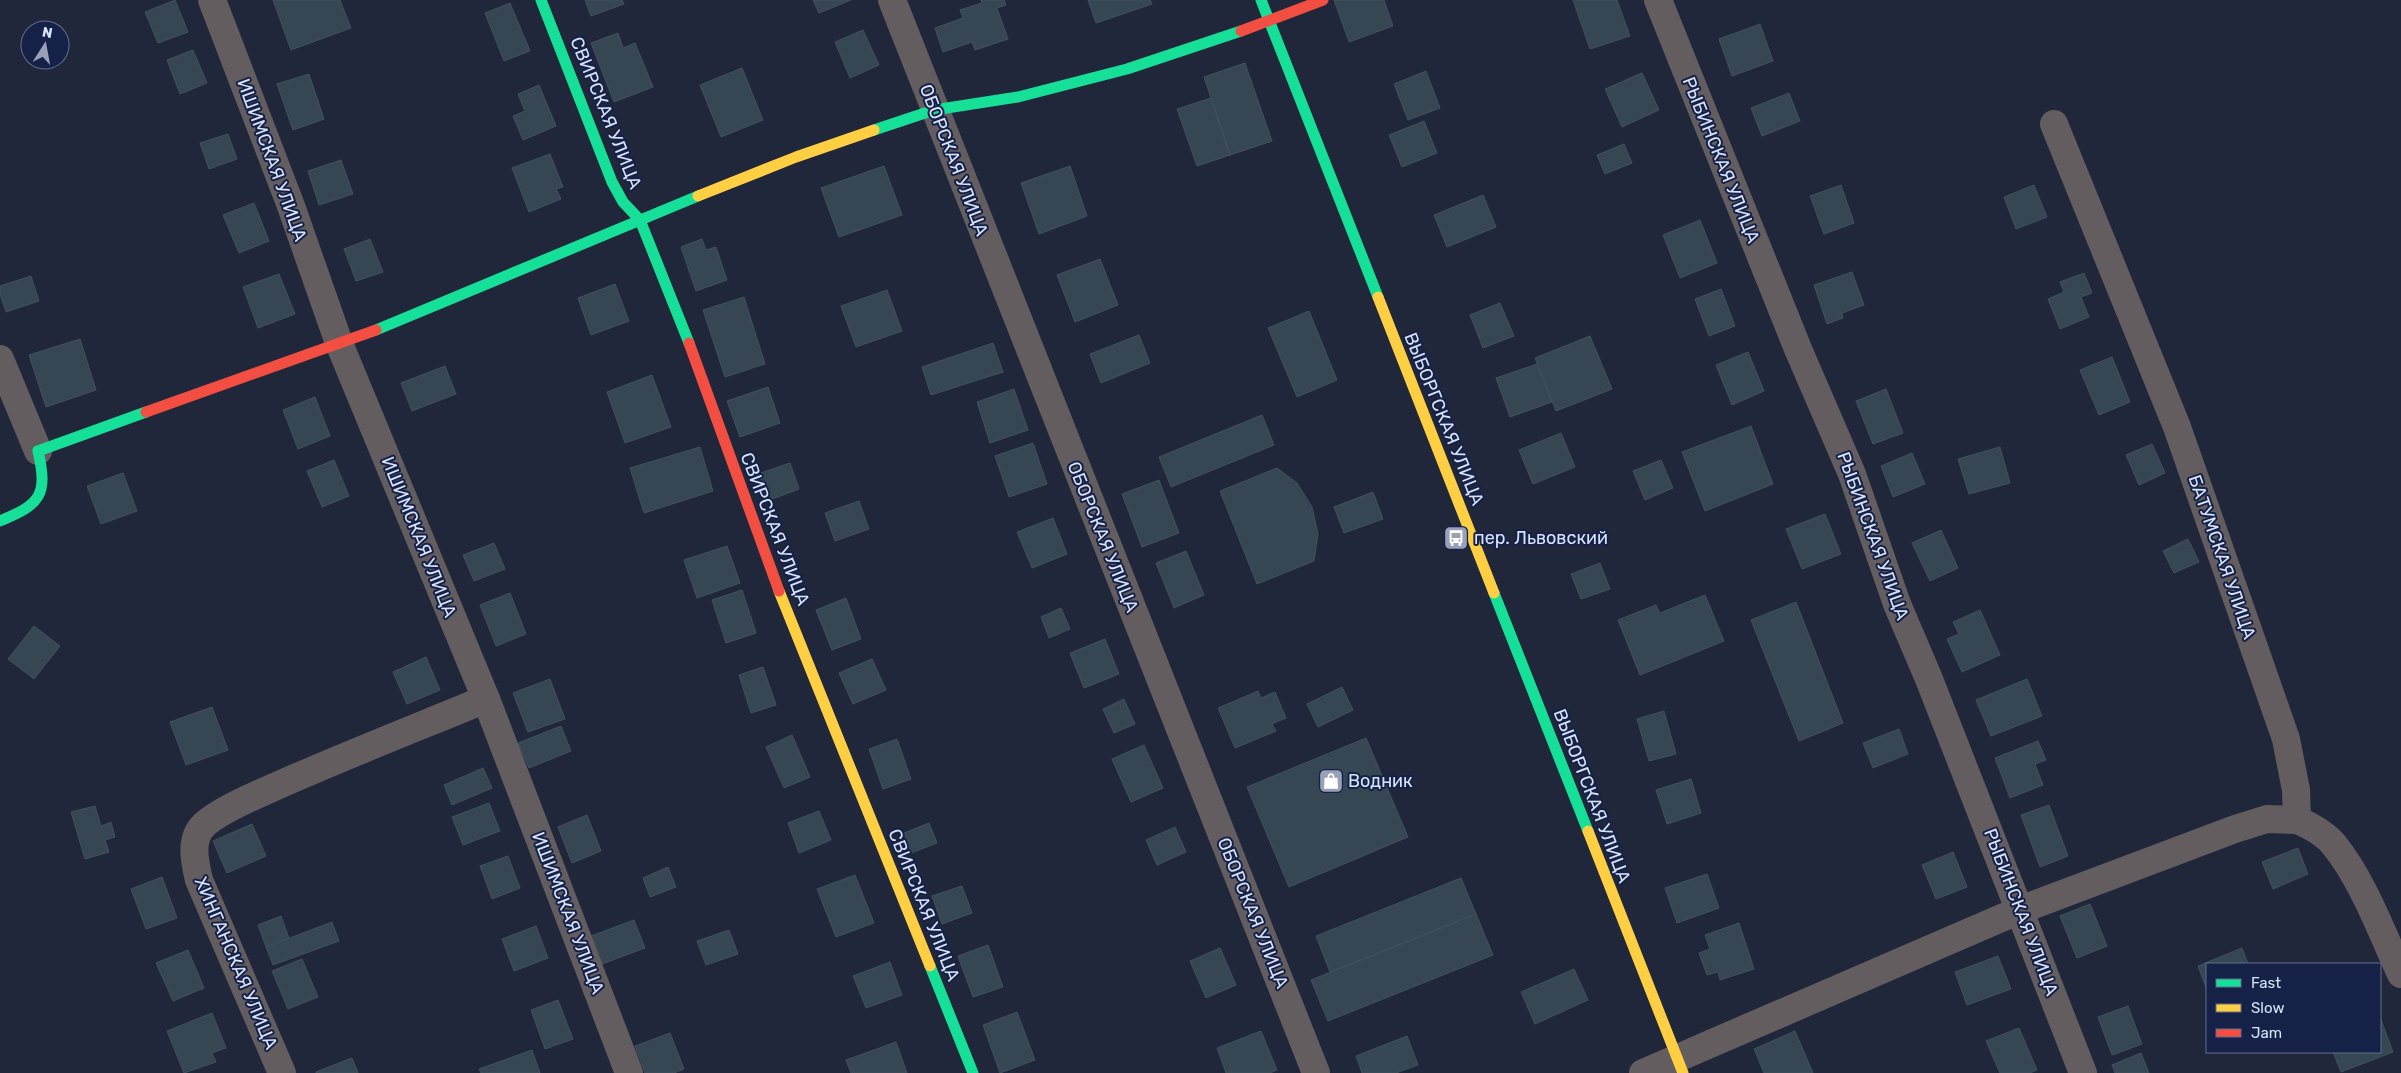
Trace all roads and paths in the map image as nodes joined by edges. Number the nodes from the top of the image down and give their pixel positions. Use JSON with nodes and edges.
{"nodes":[{"id":1,"x":212,"y":0,"type":"edge"},
{"id":2,"x":541,"y":0,"type":"edge"},
{"id":3,"x":892,"y":0,"type":"edge"},
{"id":4,"x":1261,"y":0,"type":"edge"},
{"id":5,"x":1323,"y":0,"type":"edge"},
{"id":6,"x":1658,"y":0,"type":"edge"},
{"id":7,"x":1269,"y":21,"type":"junction"},
{"id":8,"x":934,"y":110,"type":"junction"},
{"id":9,"x":2054,"y":124,"type":"dead end"},
{"id":10,"x":640,"y":220,"type":"junction"},
{"id":11,"x":339,"y":343,"type":"junction"},
{"id":12,"x":0,"y":359,"type":"edge"},
{"id":13,"x":38,"y":451,"type":"junction"},
{"id":14,"x":0,"y":521,"type":"edge"},
{"id":15,"x":486,"y":699,"type":"junction"},
{"id":16,"x":2298,"y":820,"type":"junction"},
{"id":17,"x":2020,"y":910,"type":"junction"},
{"id":18,"x":2401,"y":974,"type":"edge"},
{"id":19,"x":1680,"y":1065,"type":"edge"},
{"id":20,"x":282,"y":1073,"type":"edge"},
{"id":21,"x":629,"y":1073,"type":"edge"},
{"id":22,"x":973,"y":1073,"type":"edge"},
{"id":23,"x":1316,"y":1073,"type":"edge"},
{"id":24,"x":1643,"y":1073,"type":"edge"},
{"id":25,"x":2083,"y":1073,"type":"edge"}],
"edges":[{"from":1,"to":11,"type":"street","name":"ИШИМСКАЯ УЛИЦА"},
{"from":2,"to":10,"type":"street","name":"СВИРСКАЯ УЛИЦА"},
{"from":3,"to":8,"type":"street","name":"ОБОРСКАЯ УЛИЦА"},
{"from":4,"to":7,"type":"street","name":"ВЫБОРГСКАЯ УЛИЦА"},
{"from":5,"to":7,"type":"street"},
{"from":6,"to":17,"type":"street","name":"РЫБИНСКАЯ УЛИЦА"},
{"from":7,"to":8,"type":"street"},
{"from":7,"to":19,"type":"street","name":"ВЫБОРГСКАЯ УЛИЦА"},
{"from":8,"to":10,"type":"street"},
{"from":8,"to":23,"type":"street","name":"ОБОРСКАЯ УЛИЦА"},
{"from":9,"to":16,"type":"street","name":"БАТУМСКАЯ УЛИЦА"},
{"from":10,"to":11,"type":"street"},
{"from":10,"to":22,"type":"street","name":"СВИРСКАЯ УЛИЦА"},
{"from":11,"to":13,"type":"street"},
{"from":11,"to":15,"type":"street","name":"ИШИМСКАЯ УЛИЦА"},
{"from":12,"to":13,"type":"street"},
{"from":13,"to":14,"type":"street"},
{"from":15,"to":20,"type":"street","name":"ХИНГАНСКАЯ УЛИЦА"},
{"from":15,"to":21,"type":"street","name":"ИШИМСКАЯ УЛИЦА"},
{"from":16,"to":17,"type":"street"},
{"from":16,"to":18,"type":"street"},
{"from":17,"to":19,"type":"street"},
{"from":17,"to":25,"type":"street","name":"РЫБИНСКАЯ УЛИЦА"},
{"from":19,"to":24,"type":"street"}]}
